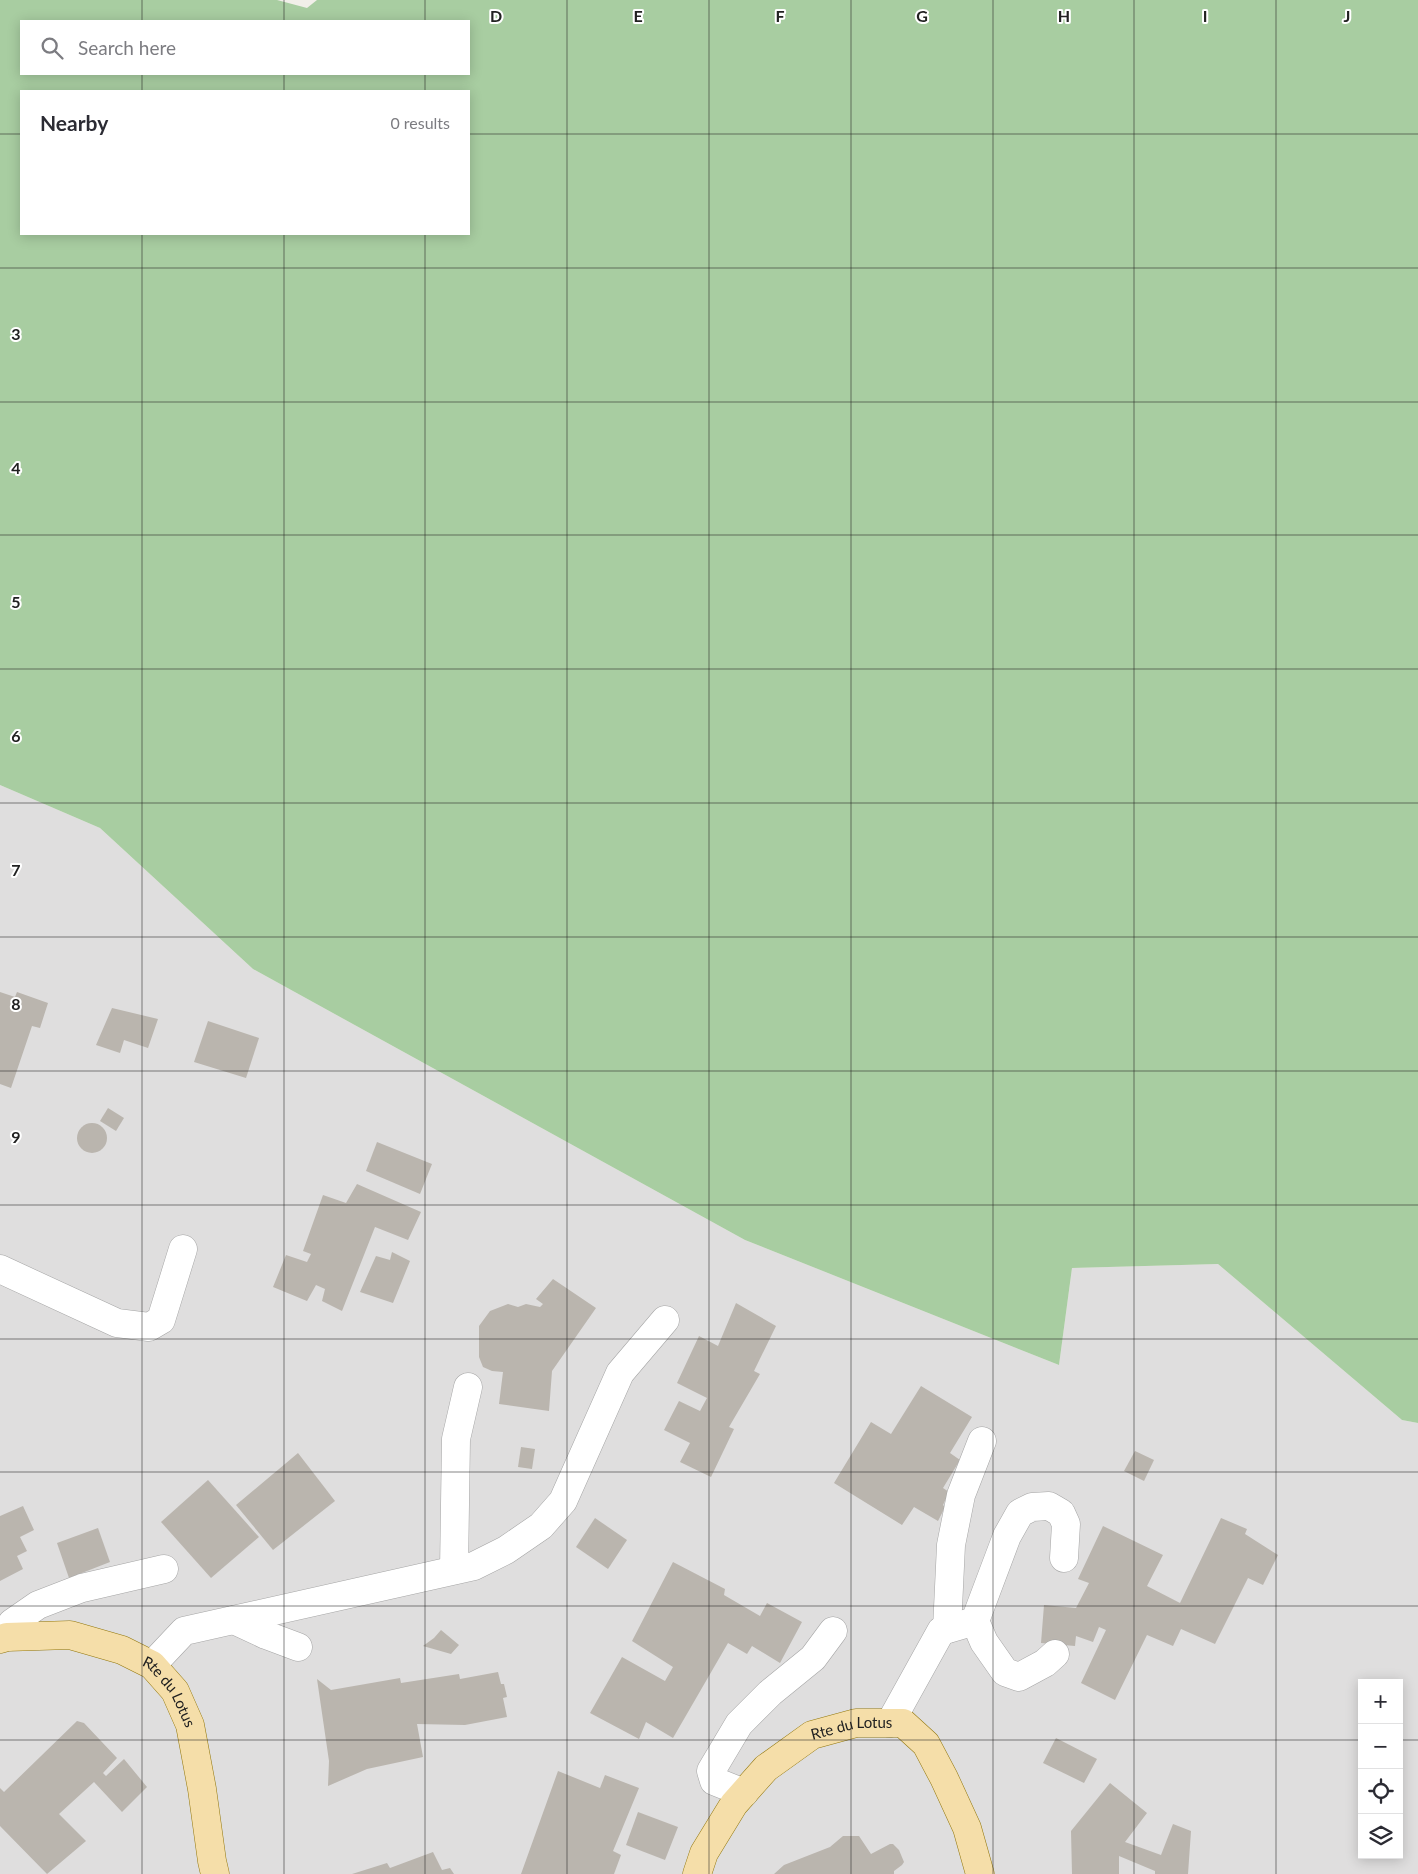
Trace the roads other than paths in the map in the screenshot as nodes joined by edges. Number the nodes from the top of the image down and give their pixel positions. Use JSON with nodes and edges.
{"nodes":[{"id":1,"x":183,"y":1249,"type":"dead end"},
{"id":2,"x":0,"y":1269,"type":"edge"},
{"id":3,"x":665,"y":1320,"type":"dead end"},
{"id":4,"x":468,"y":1387,"type":"dead end"},
{"id":5,"x":982,"y":1441,"type":"dead end"},
{"id":6,"x":1064,"y":1558,"type":"dead end"},
{"id":7,"x":164,"y":1568,"type":"dead end"},
{"id":8,"x":454,"y":1570,"type":"junction"},
{"id":9,"x":234,"y":1620,"type":"junction"},
{"id":10,"x":975,"y":1622,"type":"junction"},
{"id":11,"x":947,"y":1629,"type":"junction"},
{"id":12,"x":833,"y":1631,"type":"dead end"},
{"id":13,"x":4,"y":1638,"type":"edge"},
{"id":14,"x":298,"y":1647,"type":"dead end"},
{"id":15,"x":1055,"y":1654,"type":"dead end"},
{"id":16,"x":152,"y":1664,"type":"junction"},
{"id":17,"x":890,"y":1723,"type":"junction"},
{"id":18,"x":744,"y":1793,"type":"junction"},
{"id":19,"x":215,"y":1874,"type":"edge"},
{"id":20,"x":697,"y":1874,"type":"edge"},
{"id":21,"x":980,"y":1874,"type":"edge"}],
"edges":[{"from":1,"to":2,"type":"street"},
{"from":3,"to":8,"type":"street"},
{"from":4,"to":8,"type":"street"},
{"from":5,"to":11,"type":"street"},
{"from":6,"to":10,"type":"street"},
{"from":7,"to":13,"type":"street"},
{"from":8,"to":9,"type":"street"},
{"from":9,"to":14,"type":"street"},
{"from":9,"to":16,"type":"street"},
{"from":10,"to":11,"type":"street"},
{"from":10,"to":15,"type":"street"},
{"from":11,"to":17,"type":"street"},
{"from":12,"to":18,"type":"street"},
{"from":13,"to":16,"type":"main road","name":"Rte du Lotus"},
{"from":16,"to":19,"type":"main road","name":"Rte du Lotus"},
{"from":17,"to":18,"type":"main road","name":"Rte du Lotus"},
{"from":17,"to":21,"type":"main road","name":"Rte du Lotus"},
{"from":18,"to":20,"type":"main road","name":"Rte du Lotus"}]}
